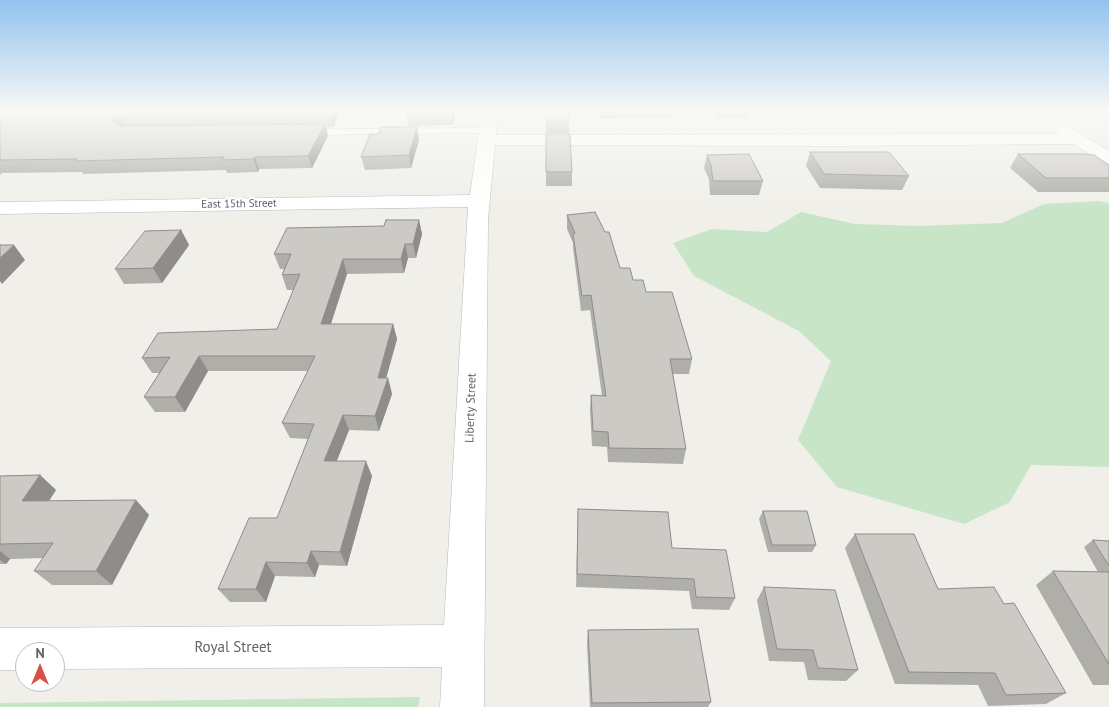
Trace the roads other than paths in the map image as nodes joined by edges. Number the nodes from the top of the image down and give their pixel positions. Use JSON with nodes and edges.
{"nodes":[{"id":1,"x":485,"y":143,"type":"edge"},
{"id":2,"x":1083,"y":143,"type":"edge"},
{"id":3,"x":1109,"y":159,"type":"edge"},
{"id":4,"x":478,"y":201,"type":"junction"},
{"id":5,"x":0,"y":208,"type":"edge"},
{"id":6,"x":465,"y":646,"type":"junction"},
{"id":7,"x":0,"y":649,"type":"edge"},
{"id":8,"x":462,"y":707,"type":"edge"}],
"edges":[{"from":1,"to":4,"type":"street","name":"Liberty Street"},
{"from":2,"to":3,"type":"street"},
{"from":4,"to":5,"type":"street","name":"East 15th Street"},
{"from":4,"to":6,"type":"street","name":"Liberty Street"},
{"from":6,"to":7,"type":"street","name":"Royal Street"},
{"from":6,"to":8,"type":"street","name":"Liberty Street"}]}
